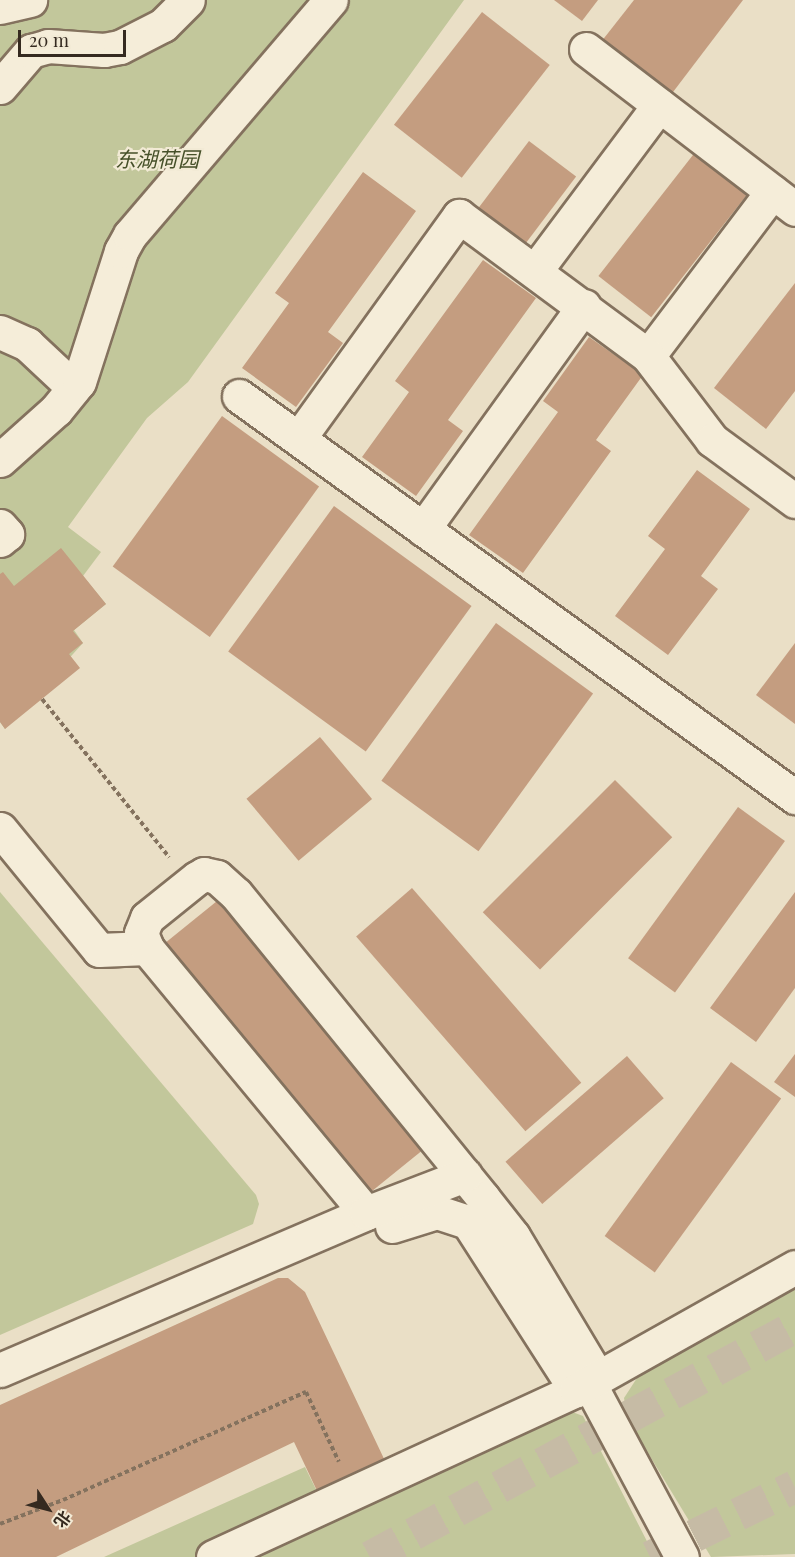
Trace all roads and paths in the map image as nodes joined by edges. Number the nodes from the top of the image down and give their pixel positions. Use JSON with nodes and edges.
{"nodes":[{"id":1,"x":30,"y":0,"type":"edge"},
{"id":2,"x":188,"y":0,"type":"edge"},
{"id":3,"x":313,"y":6,"type":"edge"},
{"id":4,"x":0,"y":7,"type":"edge"},
{"id":5,"x":586,"y":48,"type":"dead end"},
{"id":6,"x":0,"y":87,"type":"edge"},
{"id":7,"x":659,"y":105,"type":"junction"},
{"id":8,"x":784,"y":201,"type":"edge"},
{"id":9,"x":535,"y":271,"type":"junction"},
{"id":10,"x":584,"y":306,"type":"junction"},
{"id":11,"x":0,"y":332,"type":"edge"},
{"id":12,"x":648,"y":356,"type":"junction"},
{"id":13,"x":74,"y":388,"type":"junction"},
{"id":14,"x":239,"y":396,"type":"dead end"},
{"id":15,"x":299,"y":438,"type":"junction"},
{"id":16,"x":0,"y":460,"type":"edge"},
{"id":17,"x":795,"y":501,"type":"edge"},
{"id":18,"x":0,"y":526,"type":"edge"},
{"id":19,"x":423,"y":529,"type":"junction"},
{"id":20,"x":0,"y":540,"type":"edge"},
{"id":21,"x":42,"y":699,"type":"dead end"},
{"id":22,"x":795,"y":797,"type":"edge"},
{"id":23,"x":0,"y":829,"type":"edge"},
{"id":24,"x":190,"y":883,"type":"junction"},
{"id":25,"x":147,"y":948,"type":"junction"},
{"id":26,"x":465,"y":1175,"type":"junction"},
{"id":27,"x":379,"y":1219,"type":"junction"},
{"id":28,"x":795,"y":1267,"type":"edge"},
{"id":29,"x":0,"y":1370,"type":"edge"},
{"id":30,"x":588,"y":1384,"type":"junction"},
{"id":31,"x":354,"y":1492,"type":"junction"},
{"id":32,"x":0,"y":1524,"type":"edge"},
{"id":33,"x":213,"y":1557,"type":"edge"},
{"id":34,"x":682,"y":1557,"type":"edge"}],
"edges":[{"from":1,"to":4,"type":"lane"},
{"from":2,"to":6,"type":"lane"},
{"from":3,"to":13,"type":"lane"},
{"from":5,"to":7,"type":"lane"},
{"from":7,"to":8,"type":"lane"},
{"from":7,"to":9,"type":"lane"},
{"from":8,"to":12,"type":"lane"},
{"from":9,"to":10,"type":"lane"},
{"from":9,"to":15,"type":"lane"},
{"from":10,"to":12,"type":"lane"},
{"from":10,"to":19,"type":"lane"},
{"from":11,"to":13,"type":"lane"},
{"from":12,"to":17,"type":"lane"},
{"from":13,"to":16,"type":"lane"},
{"from":14,"to":15,"type":"lane"},
{"from":15,"to":19,"type":"lane"},
{"from":18,"to":20,"type":"lane"},
{"from":19,"to":22,"type":"lane"},
{"from":21,"to":24,"type":"path"},
{"from":23,"to":25,"type":"lane"},
{"from":24,"to":25,"type":"lane"},
{"from":24,"to":26,"type":"lane"},
{"from":25,"to":27,"type":"lane"},
{"from":26,"to":27,"type":"lane"},
{"from":26,"to":30,"type":"lane"},
{"from":27,"to":29,"type":"lane"},
{"from":27,"to":30,"type":"lane"},
{"from":28,"to":30,"type":"lane"},
{"from":30,"to":31,"type":"lane"},
{"from":30,"to":34,"type":"lane"},
{"from":31,"to":32,"type":"path"},
{"from":31,"to":33,"type":"lane"}]}
